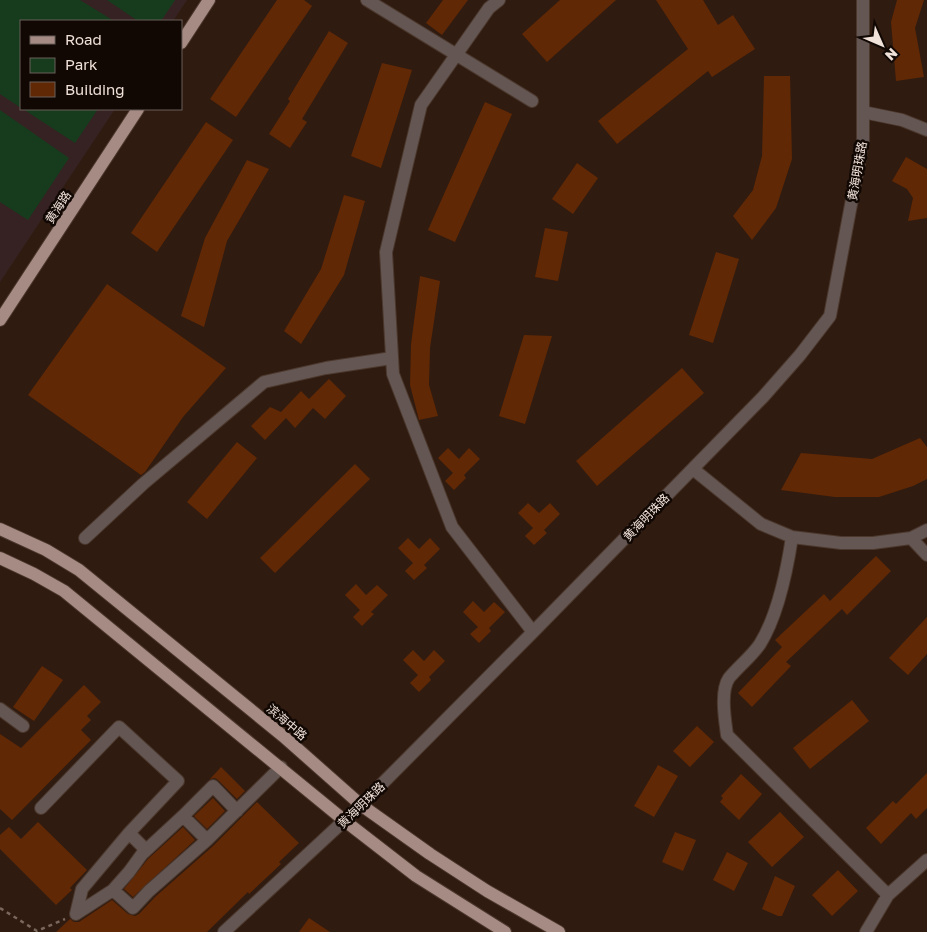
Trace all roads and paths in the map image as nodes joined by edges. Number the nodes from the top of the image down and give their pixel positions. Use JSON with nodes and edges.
{"nodes":[{"id":1,"x":209,"y":0,"type":"edge"},
{"id":2,"x":367,"y":0,"type":"edge"},
{"id":3,"x":499,"y":0,"type":"edge"},
{"id":4,"x":864,"y":0,"type":"edge"},
{"id":5,"x":182,"y":41,"type":"edge"},
{"id":6,"x":456,"y":55,"type":"junction"},
{"id":7,"x":532,"y":101,"type":"dead end"},
{"id":8,"x":137,"y":110,"type":"edge"},
{"id":9,"x":863,"y":112,"type":"junction"},
{"id":10,"x":927,"y":130,"type":"edge"},
{"id":11,"x":0,"y":320,"type":"edge"},
{"id":12,"x":392,"y":358,"type":"junction"},
{"id":13,"x":693,"y":469,"type":"junction"},
{"id":14,"x":0,"y":529,"type":"edge"},
{"id":15,"x":927,"y":530,"type":"edge"},
{"id":16,"x":792,"y":537,"type":"junction"},
{"id":17,"x":84,"y":538,"type":"dead end"},
{"id":18,"x":911,"y":538,"type":"junction"},
{"id":19,"x":927,"y":555,"type":"edge"},
{"id":20,"x":0,"y":558,"type":"edge"},
{"id":21,"x":533,"y":632,"type":"junction"},
{"id":22,"x":0,"y":709,"type":"edge"},
{"id":23,"x":23,"y":726,"type":"dead end"},
{"id":24,"x":281,"y":767,"type":"junction"},
{"id":25,"x":361,"y":806,"type":"junction"},
{"id":26,"x":41,"y":808,"type":"dead end"},
{"id":27,"x":237,"y":811,"type":"junction"},
{"id":28,"x":183,"y":816,"type":"junction"},
{"id":29,"x":345,"y":821,"type":"junction"},
{"id":30,"x":129,"y":833,"type":"junction"},
{"id":31,"x":207,"y":840,"type":"junction"},
{"id":32,"x":146,"y":850,"type":"junction"},
{"id":33,"x":927,"y":860,"type":"edge"},
{"id":34,"x":113,"y":890,"type":"junction"},
{"id":35,"x":888,"y":895,"type":"junction"},
{"id":36,"x":0,"y":908,"type":"edge"},
{"id":37,"x":76,"y":914,"type":"junction"},
{"id":38,"x":224,"y":932,"type":"edge"},
{"id":39,"x":505,"y":932,"type":"edge"},
{"id":40,"x":559,"y":932,"type":"edge"},
{"id":41,"x":866,"y":932,"type":"edge"}],
"edges":[{"from":1,"to":5,"type":"main road"},
{"from":2,"to":6,"type":"street"},
{"from":3,"to":6,"type":"street"},
{"from":4,"to":9,"type":"street","name":"黄海明珠路"},
{"from":6,"to":7,"type":"street"},
{"from":6,"to":12,"type":"street"},
{"from":8,"to":11,"type":"main road","name":"黄海路"},
{"from":9,"to":10,"type":"street"},
{"from":9,"to":13,"type":"street","name":"黄海明珠路"},
{"from":12,"to":17,"type":"street"},
{"from":12,"to":21,"type":"street"},
{"from":13,"to":16,"type":"street"},
{"from":13,"to":21,"type":"street","name":"黄海明珠路"},
{"from":14,"to":25,"type":"main road","name":"滨海中路"},
{"from":15,"to":18,"type":"street"},
{"from":16,"to":18,"type":"street"},
{"from":16,"to":35,"type":"street"},
{"from":18,"to":19,"type":"street"},
{"from":20,"to":24,"type":"main road"},
{"from":21,"to":25,"type":"street","name":"黄海明珠路"},
{"from":22,"to":23,"type":"street"},
{"from":24,"to":27,"type":"street"},
{"from":24,"to":29,"type":"main road"},
{"from":25,"to":29,"type":"street","name":"黄海明珠路"},
{"from":25,"to":40,"type":"main road","name":"滨海中路"},
{"from":26,"to":30,"type":"street"},
{"from":27,"to":28,"type":"street"},
{"from":27,"to":31,"type":"street"},
{"from":28,"to":31,"type":"street"},
{"from":28,"to":32,"type":"street"},
{"from":29,"to":38,"type":"street","name":"黄海明珠路"},
{"from":29,"to":39,"type":"main road"},
{"from":30,"to":32,"type":"street"},
{"from":30,"to":37,"type":"street"},
{"from":31,"to":34,"type":"street"},
{"from":32,"to":34,"type":"street"},
{"from":33,"to":35,"type":"street"},
{"from":34,"to":37,"type":"street"},
{"from":35,"to":41,"type":"street"},
{"from":36,"to":37,"type":"path"}]}
